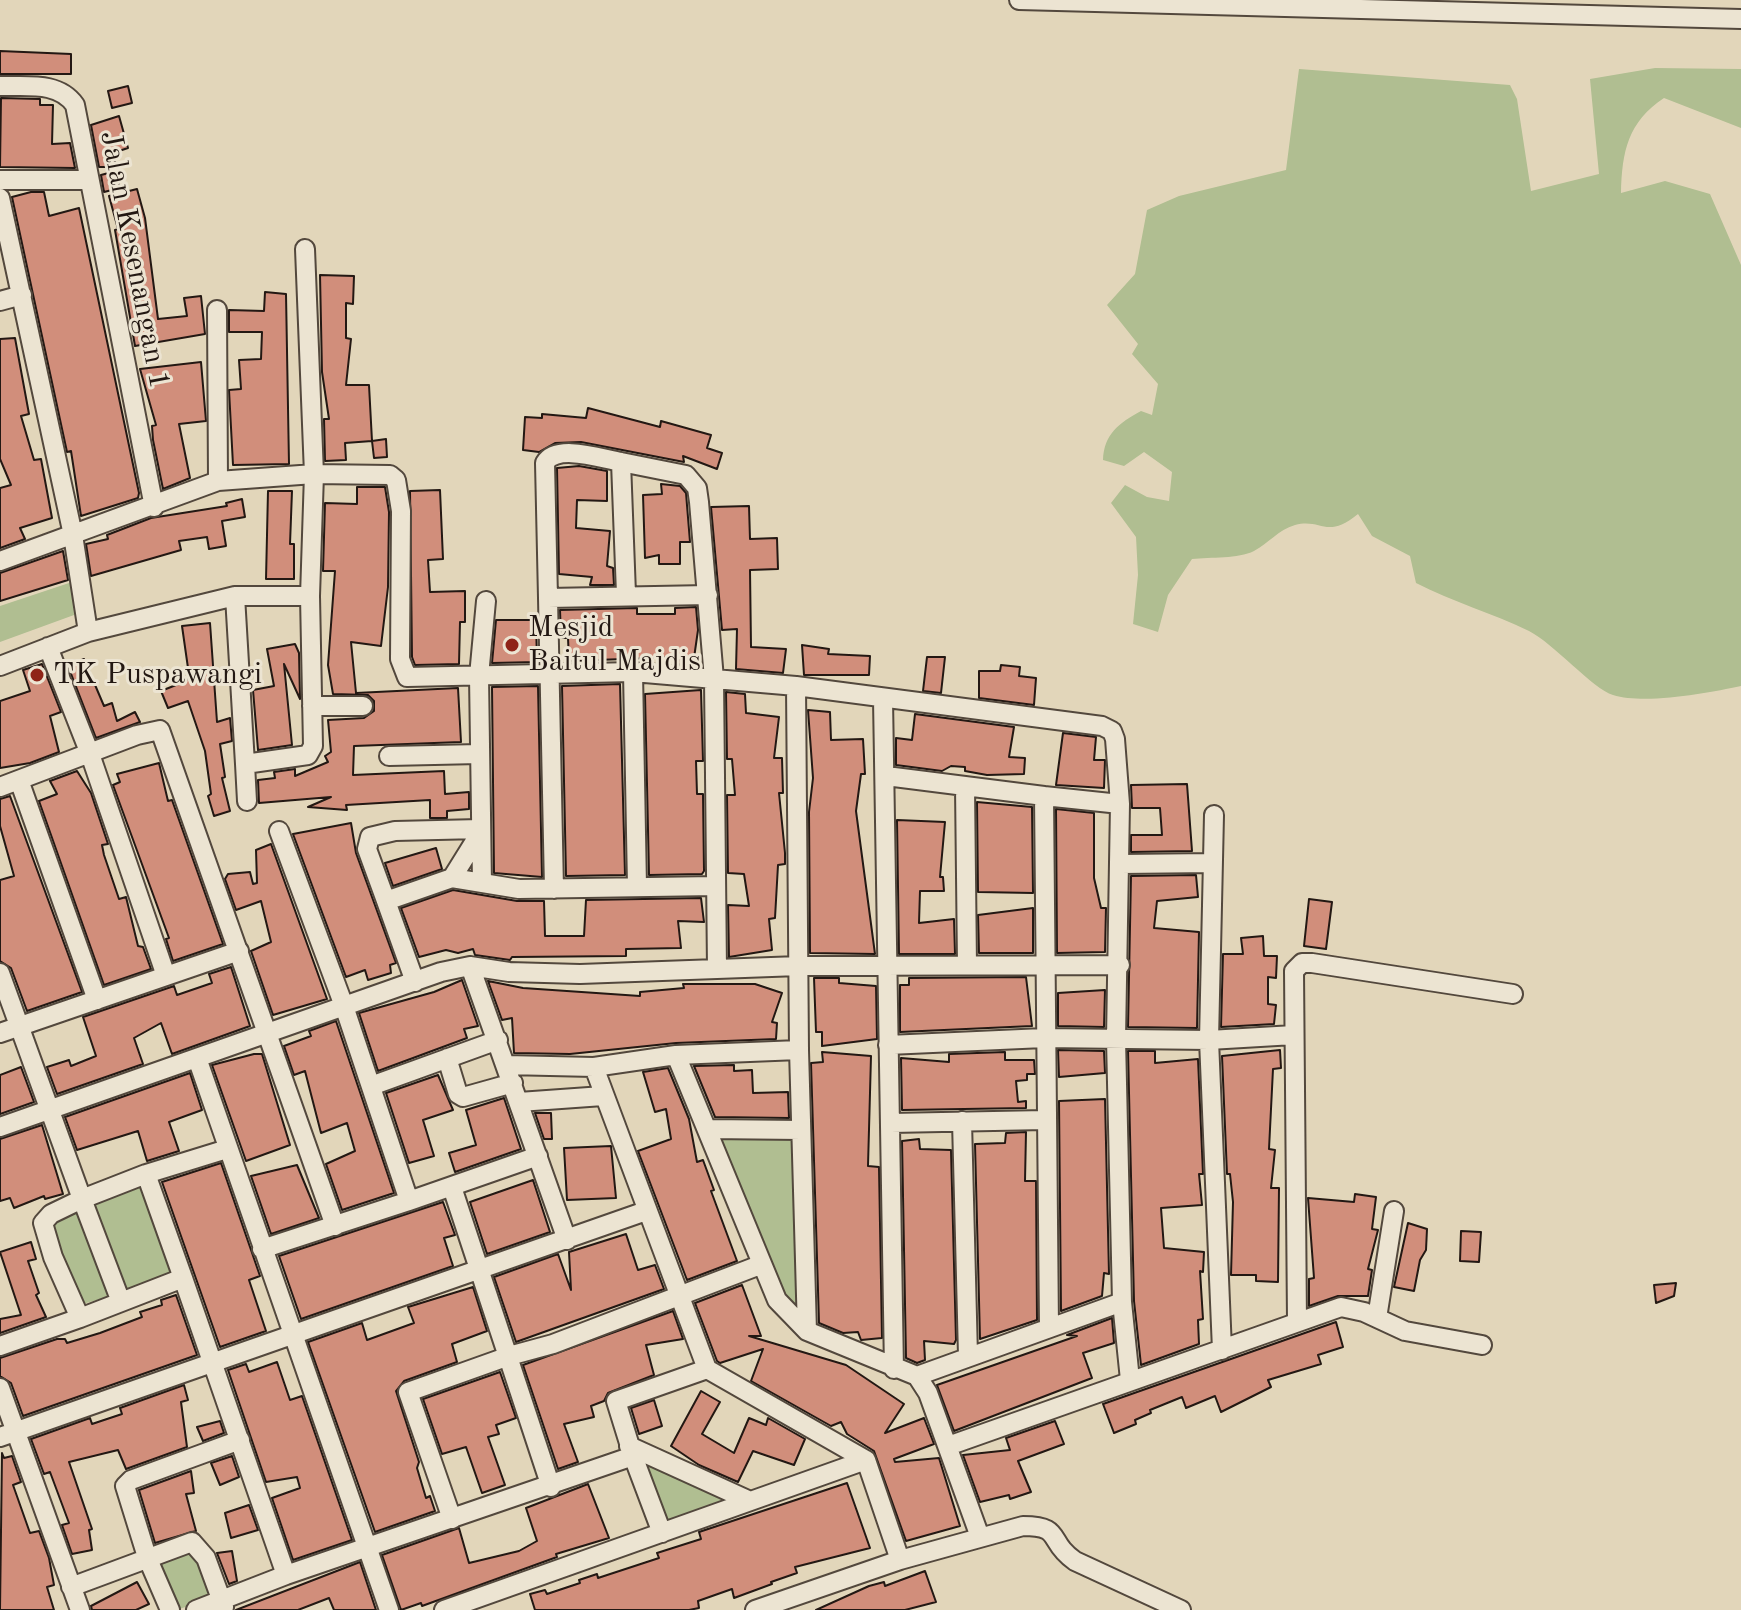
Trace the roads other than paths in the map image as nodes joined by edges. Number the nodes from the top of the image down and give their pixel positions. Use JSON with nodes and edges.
{"nodes":[{"id":1,"x":1019,"y":0,"type":"edge"},
{"id":2,"x":1741,"y":19,"type":"edge"},
{"id":3,"x":0,"y":86,"type":"edge"},
{"id":4,"x":0,"y":180,"type":"edge"},
{"id":5,"x":89,"y":180,"type":"junction"},
{"id":6,"x":0,"y":198,"type":"edge"},
{"id":7,"x":305,"y":249,"type":"dead end"},
{"id":8,"x":22,"y":295,"type":"junction"},
{"id":9,"x":0,"y":301,"type":"edge"},
{"id":10,"x":217,"y":310,"type":"dead end"},
{"id":11,"x":621,"y":462,"type":"junction"},
{"id":12,"x":314,"y":474,"type":"junction"},
{"id":13,"x":218,"y":481,"type":"junction"},
{"id":14,"x":154,"y":507,"type":"junction"},
{"id":15,"x":73,"y":535,"type":"junction"},
{"id":16,"x":0,"y":561,"type":"edge"},
{"id":17,"x":626,"y":594,"type":"junction"},
{"id":18,"x":708,"y":595,"type":"junction"},
{"id":19,"x":235,"y":596,"type":"junction"},
{"id":20,"x":310,"y":596,"type":"junction"},
{"id":21,"x":548,"y":598,"type":"junction"},
{"id":22,"x":486,"y":601,"type":"dead end"},
{"id":23,"x":88,"y":632,"type":"junction"},
{"id":24,"x":48,"y":647,"type":"junction"},
{"id":25,"x":0,"y":666,"type":"edge"},
{"id":26,"x":633,"y":672,"type":"junction"},
{"id":27,"x":550,"y":673,"type":"junction"},
{"id":28,"x":479,"y":676,"type":"junction"},
{"id":29,"x":714,"y":679,"type":"junction"},
{"id":30,"x":796,"y":686,"type":"junction"},
{"id":31,"x":883,"y":699,"type":"junction"},
{"id":32,"x":312,"y":706,"type":"junction"},
{"id":33,"x":363,"y":706,"type":"dead end"},
{"id":34,"x":90,"y":754,"type":"junction"},
{"id":35,"x":479,"y":754,"type":"junction"},
{"id":36,"x":389,"y":756,"type":"dead end"},
{"id":37,"x":245,"y":764,"type":"junction"},
{"id":38,"x":886,"y":776,"type":"junction"},
{"id":39,"x":19,"y":780,"type":"junction"},
{"id":40,"x":0,"y":787,"type":"edge"},
{"id":41,"x":965,"y":787,"type":"junction"},
{"id":42,"x":1044,"y":796,"type":"junction"},
{"id":43,"x":247,"y":801,"type":"dead end"},
{"id":44,"x":1120,"y":804,"type":"junction"},
{"id":45,"x":1214,"y":815,"type":"dead end"},
{"id":46,"x":279,"y":831,"type":"dead end"},
{"id":47,"x":480,"y":831,"type":"junction"},
{"id":48,"x":1212,"y":863,"type":"junction"},
{"id":49,"x":1121,"y":864,"type":"junction"},
{"id":50,"x":452,"y":878,"type":"junction"},
{"id":51,"x":482,"y":883,"type":"junction"},
{"id":52,"x":637,"y":886,"type":"junction"},
{"id":53,"x":715,"y":886,"type":"junction"},
{"id":54,"x":554,"y":889,"type":"junction"},
{"id":55,"x":386,"y":901,"type":"junction"},
{"id":56,"x":239,"y":951,"type":"junction"},
{"id":57,"x":1043,"y":963,"type":"junction"},
{"id":58,"x":967,"y":965,"type":"junction"},
{"id":59,"x":1120,"y":965,"type":"junction"},
{"id":60,"x":470,"y":966,"type":"junction"},
{"id":61,"x":799,"y":966,"type":"junction"},
{"id":62,"x":888,"y":968,"type":"junction"},
{"id":63,"x":717,"y":969,"type":"junction"},
{"id":64,"x":0,"y":973,"type":"edge"},
{"id":65,"x":166,"y":976,"type":"junction"},
{"id":66,"x":415,"y":982,"type":"junction"},
{"id":67,"x":1513,"y":994,"type":"dead end"},
{"id":68,"x":97,"y":1000,"type":"junction"},
{"id":69,"x":344,"y":1006,"type":"junction"},
{"id":70,"x":19,"y":1027,"type":"junction"},
{"id":71,"x":268,"y":1031,"type":"junction"},
{"id":72,"x":0,"y":1033,"type":"edge"},
{"id":73,"x":1294,"y":1035,"type":"junction"},
{"id":74,"x":1044,"y":1038,"type":"junction"},
{"id":75,"x":1116,"y":1039,"type":"junction"},
{"id":76,"x":498,"y":1040,"type":"junction"},
{"id":77,"x":1209,"y":1040,"type":"junction"},
{"id":78,"x":888,"y":1045,"type":"junction"},
{"id":79,"x":799,"y":1050,"type":"junction"},
{"id":80,"x":676,"y":1055,"type":"junction"},
{"id":81,"x":197,"y":1058,"type":"junction"},
{"id":82,"x":447,"y":1058,"type":"junction"},
{"id":83,"x":594,"y":1067,"type":"junction"},
{"id":84,"x":510,"y":1074,"type":"junction"},
{"id":85,"x":371,"y":1086,"type":"junction"},
{"id":86,"x":603,"y":1096,"type":"junction"},
{"id":87,"x":519,"y":1102,"type":"junction"},
{"id":88,"x":51,"y":1108,"type":"junction"},
{"id":89,"x":1045,"y":1120,"type":"junction"},
{"id":90,"x":962,"y":1121,"type":"junction"},
{"id":91,"x":891,"y":1123,"type":"junction"},
{"id":92,"x":0,"y":1127,"type":"edge"},
{"id":93,"x":708,"y":1129,"type":"junction"},
{"id":94,"x":801,"y":1130,"type":"junction"},
{"id":95,"x":227,"y":1149,"type":"junction"},
{"id":96,"x":538,"y":1156,"type":"junction"},
{"id":97,"x":146,"y":1174,"type":"junction"},
{"id":98,"x":452,"y":1187,"type":"junction"},
{"id":99,"x":82,"y":1199,"type":"junction"},
{"id":100,"x":409,"y":1201,"type":"junction"},
{"id":101,"x":646,"y":1211,"type":"junction"},
{"id":102,"x":1394,"y":1211,"type":"dead end"},
{"id":103,"x":335,"y":1226,"type":"junction"},
{"id":104,"x":567,"y":1240,"type":"junction"},
{"id":105,"x":262,"y":1249,"type":"junction"},
{"id":106,"x":760,"y":1265,"type":"junction"},
{"id":107,"x":480,"y":1272,"type":"junction"},
{"id":108,"x":183,"y":1278,"type":"junction"},
{"id":109,"x":680,"y":1296,"type":"junction"},
{"id":110,"x":121,"y":1302,"type":"junction"},
{"id":111,"x":1122,"y":1302,"type":"junction"},
{"id":112,"x":80,"y":1318,"type":"junction"},
{"id":113,"x":1377,"y":1318,"type":"junction"},
{"id":114,"x":1297,"y":1321,"type":"junction"},
{"id":115,"x":1049,"y":1327,"type":"junction"},
{"id":116,"x":807,"y":1331,"type":"junction"},
{"id":117,"x":292,"y":1335,"type":"junction"},
{"id":118,"x":1482,"y":1345,"type":"dead end"},
{"id":119,"x":0,"y":1346,"type":"edge"},
{"id":120,"x":1222,"y":1350,"type":"junction"},
{"id":121,"x":509,"y":1356,"type":"junction"},
{"id":122,"x":968,"y":1356,"type":"junction"},
{"id":123,"x":214,"y":1363,"type":"junction"},
{"id":124,"x":707,"y":1369,"type":"junction"},
{"id":125,"x":894,"y":1369,"type":"junction"},
{"id":126,"x":917,"y":1376,"type":"junction"},
{"id":127,"x":1130,"y":1380,"type":"junction"},
{"id":128,"x":0,"y":1388,"type":"edge"},
{"id":129,"x":8,"y":1434,"type":"edge"},
{"id":130,"x":240,"y":1440,"type":"junction"},
{"id":131,"x":948,"y":1446,"type":"junction"},
{"id":132,"x":631,"y":1451,"type":"junction"},
{"id":133,"x":866,"y":1460,"type":"junction"},
{"id":134,"x":551,"y":1487,"type":"junction"},
{"id":135,"x":750,"y":1501,"type":"junction"},
{"id":136,"x":452,"y":1519,"type":"junction"},
{"id":137,"x":662,"y":1533,"type":"junction"},
{"id":138,"x":980,"y":1537,"type":"junction"},
{"id":139,"x":368,"y":1549,"type":"junction"},
{"id":140,"x":147,"y":1557,"type":"junction"},
{"id":141,"x":900,"y":1560,"type":"junction"},
{"id":142,"x":286,"y":1575,"type":"junction"},
{"id":143,"x":71,"y":1587,"type":"junction"},
{"id":144,"x":223,"y":1604,"type":"edge"},
{"id":145,"x":80,"y":1610,"type":"edge"},
{"id":146,"x":170,"y":1610,"type":"edge"},
{"id":147,"x":196,"y":1610,"type":"edge"},
{"id":148,"x":389,"y":1610,"type":"edge"},
{"id":149,"x":444,"y":1610,"type":"edge"},
{"id":150,"x":755,"y":1610,"type":"edge"},
{"id":151,"x":1181,"y":1610,"type":"edge"}],
"edges":[{"from":1,"to":2,"type":"street"},
{"from":3,"to":5,"type":"street","name":"Jalan Kesenangan 1"},
{"from":4,"to":5,"type":"street"},
{"from":5,"to":14,"type":"street","name":"Jalan Kesenangan 1"},
{"from":6,"to":8,"type":"street"},
{"from":7,"to":12,"type":"street"},
{"from":8,"to":9,"type":"street"},
{"from":8,"to":15,"type":"street"},
{"from":10,"to":13,"type":"street"},
{"from":11,"to":17,"type":"street"},
{"from":11,"to":18,"type":"street"},
{"from":11,"to":21,"type":"street"},
{"from":12,"to":13,"type":"street"},
{"from":12,"to":20,"type":"street"},
{"from":12,"to":28,"type":"street"},
{"from":13,"to":14,"type":"street"},
{"from":14,"to":15,"type":"street"},
{"from":15,"to":16,"type":"street"},
{"from":15,"to":23,"type":"street"},
{"from":17,"to":18,"type":"street"},
{"from":17,"to":21,"type":"street"},
{"from":18,"to":29,"type":"street"},
{"from":19,"to":20,"type":"street"},
{"from":19,"to":23,"type":"street"},
{"from":19,"to":37,"type":"street"},
{"from":20,"to":32,"type":"street"},
{"from":21,"to":27,"type":"street"},
{"from":22,"to":28,"type":"street"},
{"from":23,"to":24,"type":"street"},
{"from":24,"to":25,"type":"street"},
{"from":24,"to":34,"type":"street"},
{"from":26,"to":27,"type":"street"},
{"from":26,"to":29,"type":"street"},
{"from":26,"to":52,"type":"street"},
{"from":27,"to":28,"type":"street"},
{"from":27,"to":54,"type":"street"},
{"from":28,"to":35,"type":"street"},
{"from":29,"to":30,"type":"street"},
{"from":29,"to":53,"type":"street"},
{"from":30,"to":31,"type":"street"},
{"from":30,"to":61,"type":"street"},
{"from":31,"to":38,"type":"street"},
{"from":31,"to":44,"type":"street"},
{"from":32,"to":33,"type":"street"},
{"from":32,"to":37,"type":"street"},
{"from":34,"to":39,"type":"street"},
{"from":34,"to":56,"type":"street"},
{"from":34,"to":65,"type":"street"},
{"from":35,"to":36,"type":"street"},
{"from":35,"to":47,"type":"street"},
{"from":37,"to":43,"type":"street"},
{"from":38,"to":41,"type":"street"},
{"from":38,"to":62,"type":"street"},
{"from":39,"to":40,"type":"street"},
{"from":39,"to":68,"type":"street"},
{"from":41,"to":42,"type":"street"},
{"from":41,"to":58,"type":"street"},
{"from":42,"to":44,"type":"street"},
{"from":42,"to":57,"type":"street"},
{"from":44,"to":49,"type":"street"},
{"from":45,"to":48,"type":"street"},
{"from":46,"to":69,"type":"street"},
{"from":47,"to":50,"type":"street"},
{"from":47,"to":51,"type":"street"},
{"from":47,"to":55,"type":"street"},
{"from":48,"to":49,"type":"street"},
{"from":48,"to":77,"type":"street"},
{"from":49,"to":59,"type":"street"},
{"from":50,"to":51,"type":"street"},
{"from":50,"to":55,"type":"street"},
{"from":51,"to":54,"type":"street"},
{"from":52,"to":53,"type":"street"},
{"from":52,"to":54,"type":"street"},
{"from":53,"to":63,"type":"street"},
{"from":55,"to":66,"type":"street"},
{"from":56,"to":65,"type":"street"},
{"from":56,"to":71,"type":"street"},
{"from":57,"to":58,"type":"street"},
{"from":57,"to":59,"type":"street"},
{"from":57,"to":74,"type":"street"},
{"from":58,"to":62,"type":"street"},
{"from":59,"to":75,"type":"street"},
{"from":60,"to":63,"type":"street"},
{"from":60,"to":66,"type":"street"},
{"from":60,"to":76,"type":"street"},
{"from":61,"to":62,"type":"street"},
{"from":61,"to":63,"type":"street"},
{"from":61,"to":79,"type":"street"},
{"from":62,"to":78,"type":"street"},
{"from":64,"to":70,"type":"street"},
{"from":65,"to":68,"type":"street"},
{"from":66,"to":69,"type":"street"},
{"from":67,"to":73,"type":"street"},
{"from":68,"to":70,"type":"street"},
{"from":69,"to":71,"type":"street"},
{"from":69,"to":85,"type":"street"},
{"from":70,"to":72,"type":"street"},
{"from":70,"to":88,"type":"street"},
{"from":71,"to":81,"type":"street"},
{"from":71,"to":103,"type":"street"},
{"from":73,"to":77,"type":"street"},
{"from":73,"to":114,"type":"street"},
{"from":74,"to":75,"type":"street"},
{"from":74,"to":78,"type":"street"},
{"from":74,"to":89,"type":"street"},
{"from":75,"to":77,"type":"street"},
{"from":75,"to":111,"type":"street"},
{"from":76,"to":82,"type":"street"},
{"from":76,"to":84,"type":"street"},
{"from":77,"to":120,"type":"street"},
{"from":78,"to":91,"type":"street"},
{"from":79,"to":80,"type":"street"},
{"from":79,"to":94,"type":"street"},
{"from":80,"to":83,"type":"street"},
{"from":80,"to":93,"type":"street"},
{"from":81,"to":88,"type":"street"},
{"from":81,"to":95,"type":"street"},
{"from":82,"to":84,"type":"street"},
{"from":82,"to":85,"type":"street"},
{"from":83,"to":84,"type":"street"},
{"from":83,"to":86,"type":"street"},
{"from":84,"to":87,"type":"street"},
{"from":85,"to":100,"type":"street"},
{"from":86,"to":87,"type":"street"},
{"from":86,"to":101,"type":"street"},
{"from":87,"to":96,"type":"street"},
{"from":88,"to":92,"type":"street"},
{"from":88,"to":99,"type":"street"},
{"from":89,"to":90,"type":"street"},
{"from":89,"to":115,"type":"street"},
{"from":90,"to":91,"type":"street"},
{"from":90,"to":122,"type":"street"},
{"from":91,"to":125,"type":"street"},
{"from":93,"to":94,"type":"street"},
{"from":93,"to":106,"type":"street"},
{"from":94,"to":116,"type":"street"},
{"from":95,"to":97,"type":"street"},
{"from":95,"to":105,"type":"street"},
{"from":96,"to":98,"type":"street"},
{"from":96,"to":104,"type":"street"},
{"from":97,"to":99,"type":"street"},
{"from":97,"to":108,"type":"street"},
{"from":98,"to":100,"type":"street"},
{"from":98,"to":107,"type":"street"},
{"from":99,"to":110,"type":"street"},
{"from":99,"to":112,"type":"street"},
{"from":100,"to":103,"type":"street"},
{"from":101,"to":104,"type":"street"},
{"from":101,"to":109,"type":"street"},
{"from":102,"to":113,"type":"street"},
{"from":103,"to":105,"type":"street"},
{"from":104,"to":107,"type":"street"},
{"from":105,"to":117,"type":"street"},
{"from":106,"to":109,"type":"street"},
{"from":106,"to":116,"type":"street"},
{"from":107,"to":117,"type":"street"},
{"from":107,"to":121,"type":"street"},
{"from":108,"to":110,"type":"street"},
{"from":108,"to":123,"type":"street"},
{"from":109,"to":121,"type":"street"},
{"from":109,"to":124,"type":"street"},
{"from":110,"to":112,"type":"street"},
{"from":111,"to":115,"type":"street"},
{"from":111,"to":127,"type":"street"},
{"from":112,"to":119,"type":"street"},
{"from":113,"to":114,"type":"street"},
{"from":113,"to":118,"type":"street"},
{"from":114,"to":120,"type":"street"},
{"from":115,"to":122,"type":"street"},
{"from":116,"to":125,"type":"street"},
{"from":117,"to":123,"type":"street"},
{"from":117,"to":139,"type":"street"},
{"from":120,"to":127,"type":"street"},
{"from":121,"to":134,"type":"street"},
{"from":121,"to":136,"type":"street"},
{"from":122,"to":126,"type":"street"},
{"from":123,"to":129,"type":"street"},
{"from":123,"to":130,"type":"street"},
{"from":124,"to":132,"type":"street"},
{"from":124,"to":133,"type":"street"},
{"from":125,"to":126,"type":"street"},
{"from":126,"to":131,"type":"street"},
{"from":127,"to":131,"type":"street"},
{"from":128,"to":129,"type":"street"},
{"from":129,"to":143,"type":"street"},
{"from":130,"to":140,"type":"street"},
{"from":130,"to":142,"type":"street"},
{"from":131,"to":138,"type":"street"},
{"from":132,"to":134,"type":"street"},
{"from":132,"to":135,"type":"street"},
{"from":132,"to":137,"type":"street"},
{"from":133,"to":135,"type":"street"},
{"from":133,"to":141,"type":"street"},
{"from":134,"to":136,"type":"street"},
{"from":135,"to":137,"type":"street"},
{"from":136,"to":139,"type":"street"},
{"from":137,"to":149,"type":"street"},
{"from":138,"to":141,"type":"street"},
{"from":138,"to":151,"type":"street"},
{"from":139,"to":142,"type":"street"},
{"from":139,"to":148,"type":"street"},
{"from":140,"to":143,"type":"street"},
{"from":140,"to":144,"type":"street"},
{"from":140,"to":146,"type":"street"},
{"from":141,"to":150,"type":"street"},
{"from":142,"to":144,"type":"street"},
{"from":143,"to":145,"type":"street"},
{"from":144,"to":147,"type":"street"}]}
